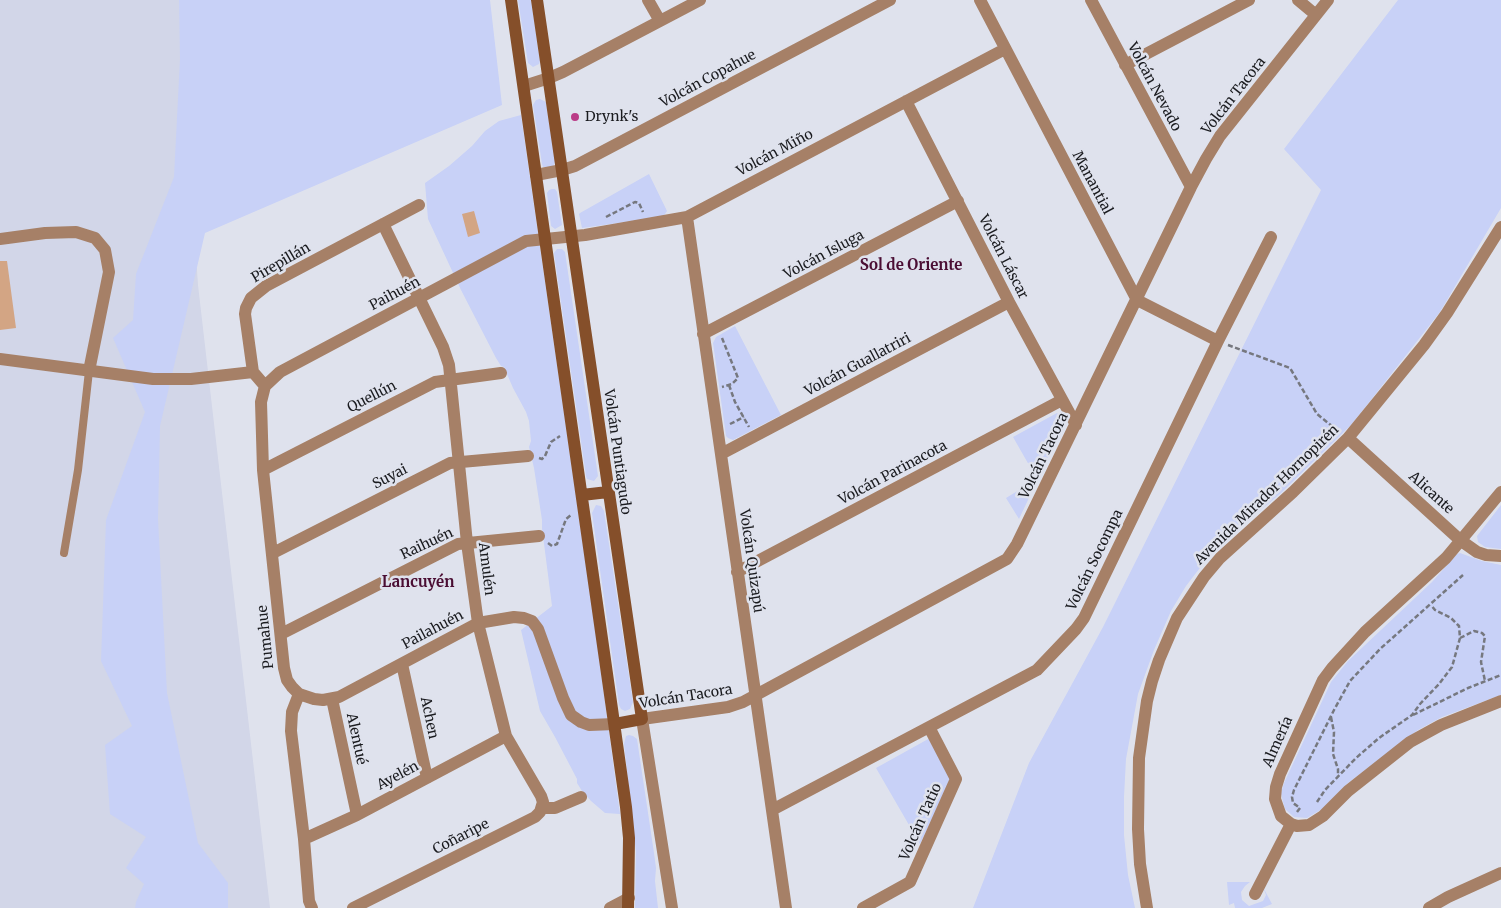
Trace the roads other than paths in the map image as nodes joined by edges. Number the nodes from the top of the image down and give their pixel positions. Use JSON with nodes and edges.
{"nodes":[{"id":1,"x":511,"y":0,"type":"edge"},
{"id":2,"x":537,"y":0,"type":"edge"},
{"id":3,"x":648,"y":0,"type":"edge"},
{"id":4,"x":700,"y":0,"type":"edge"},
{"id":5,"x":890,"y":0,"type":"edge"},
{"id":6,"x":980,"y":0,"type":"edge"},
{"id":7,"x":1091,"y":0,"type":"edge"},
{"id":8,"x":1248,"y":0,"type":"edge"},
{"id":9,"x":1298,"y":0,"type":"edge"},
{"id":10,"x":1328,"y":0,"type":"edge"},
{"id":11,"x":1316,"y":15,"type":"junction"},
{"id":12,"x":660,"y":21,"type":"junction"},
{"id":13,"x":1005,"y":49,"type":"junction"},
{"id":14,"x":1125,"y":65,"type":"junction"},
{"id":15,"x":549,"y":78,"type":"junction"},
{"id":16,"x":524,"y":86,"type":"junction"},
{"id":17,"x":906,"y":101,"type":"junction"},
{"id":18,"x":562,"y":170,"type":"junction"},
{"id":19,"x":536,"y":175,"type":"junction"},
{"id":20,"x":1191,"y":187,"type":"junction"},
{"id":21,"x":958,"y":201,"type":"junction"},
{"id":22,"x":419,"y":205,"type":"dead end"},
{"id":23,"x":687,"y":217,"type":"junction"},
{"id":24,"x":383,"y":224,"type":"junction"},
{"id":25,"x":1501,"y":227,"type":"edge"},
{"id":26,"x":571,"y":236,"type":"junction"},
{"id":27,"x":1271,"y":237,"type":"dead end"},
{"id":28,"x":545,"y":238,"type":"junction"},
{"id":29,"x":0,"y":239,"type":"edge"},
{"id":30,"x":419,"y":298,"type":"junction"},
{"id":31,"x":1137,"y":300,"type":"junction"},
{"id":32,"x":1009,"y":302,"type":"junction"},
{"id":33,"x":703,"y":334,"type":"junction"},
{"id":34,"x":1218,"y":341,"type":"junction"},
{"id":35,"x":0,"y":359,"type":"edge"},
{"id":36,"x":89,"y":371,"type":"junction"},
{"id":37,"x":253,"y":372,"type":"junction"},
{"id":38,"x":501,"y":373,"type":"dead end"},
{"id":39,"x":451,"y":379,"type":"junction"},
{"id":40,"x":265,"y":386,"type":"junction"},
{"id":41,"x":1062,"y":400,"type":"junction"},
{"id":42,"x":1076,"y":425,"type":"junction"},
{"id":43,"x":1348,"y":438,"type":"junction"},
{"id":44,"x":721,"y":454,"type":"junction"},
{"id":45,"x":528,"y":456,"type":"road end"},
{"id":46,"x":460,"y":461,"type":"junction"},
{"id":47,"x":263,"y":470,"type":"junction"},
{"id":48,"x":608,"y":492,"type":"junction"},
{"id":49,"x":1501,"y":492,"type":"edge"},
{"id":50,"x":582,"y":495,"type":"junction"},
{"id":51,"x":539,"y":536,"type":"road end"},
{"id":52,"x":1460,"y":540,"type":"junction"},
{"id":53,"x":467,"y":543,"type":"junction"},
{"id":54,"x":64,"y":553,"type":"dead end"},
{"id":55,"x":273,"y":553,"type":"junction"},
{"id":56,"x":1501,"y":556,"type":"edge"},
{"id":57,"x":738,"y":572,"type":"junction"},
{"id":58,"x":478,"y":623,"type":"junction"},
{"id":59,"x":281,"y":634,"type":"junction"},
{"id":60,"x":402,"y":664,"type":"junction"},
{"id":61,"x":299,"y":694,"type":"junction"},
{"id":62,"x":755,"y":695,"type":"junction"},
{"id":63,"x":332,"y":699,"type":"junction"},
{"id":64,"x":1501,"y":701,"type":"edge"},
{"id":65,"x":642,"y":719,"type":"junction"},
{"id":66,"x":615,"y":724,"type":"junction"},
{"id":67,"x":929,"y":727,"type":"junction"},
{"id":68,"x":506,"y":736,"type":"junction"},
{"id":69,"x":427,"y":778,"type":"junction"},
{"id":70,"x":581,"y":797,"type":"dead end"},
{"id":71,"x":542,"y":808,"type":"junction"},
{"id":72,"x":772,"y":810,"type":"junction"},
{"id":73,"x":357,"y":815,"type":"junction"},
{"id":74,"x":1291,"y":824,"type":"junction"},
{"id":75,"x":304,"y":839,"type":"junction"},
{"id":76,"x":1501,"y":873,"type":"edge"},
{"id":77,"x":1254,"y":894,"type":"dead end"},
{"id":78,"x":628,"y":903,"type":"edge"},
{"id":79,"x":312,"y":908,"type":"edge"},
{"id":80,"x":354,"y":908,"type":"edge"},
{"id":81,"x":610,"y":908,"type":"edge"},
{"id":82,"x":672,"y":908,"type":"edge"},
{"id":83,"x":786,"y":908,"type":"edge"},
{"id":84,"x":863,"y":908,"type":"edge"},
{"id":85,"x":1147,"y":908,"type":"edge"},
{"id":86,"x":1429,"y":908,"type":"edge"}],
"edges":[{"from":1,"to":16,"type":"main road"},
{"from":2,"to":15,"type":"main road","name":"Volcán Puntiagudo"},
{"from":3,"to":12,"type":"street"},
{"from":4,"to":12,"type":"street"},
{"from":5,"to":18,"type":"street","name":"Volcán Copahue"},
{"from":6,"to":13,"type":"street","name":"Manantial"},
{"from":7,"to":14,"type":"street","name":"Volcán Nevado"},
{"from":8,"to":14,"type":"street"},
{"from":9,"to":11,"type":"street"},
{"from":10,"to":11,"type":"street","name":"Volcán Tacora"},
{"from":11,"to":20,"type":"street","name":"Volcán Tacora"},
{"from":12,"to":15,"type":"street"},
{"from":13,"to":17,"type":"street","name":"Volcán Miño"},
{"from":13,"to":31,"type":"street","name":"Manantial"},
{"from":14,"to":20,"type":"street","name":"Volcán Nevado"},
{"from":15,"to":16,"type":"street"},
{"from":15,"to":18,"type":"main road","name":"Volcán Puntiagudo"},
{"from":16,"to":19,"type":"main road"},
{"from":17,"to":21,"type":"street","name":"Volcán Láscar"},
{"from":17,"to":23,"type":"street","name":"Volcán Miño"},
{"from":18,"to":19,"type":"street","name":"Volcán Copahue"},
{"from":18,"to":26,"type":"main road","name":"Volcán Puntiagudo"},
{"from":19,"to":28,"type":"main road"},
{"from":20,"to":31,"type":"street","name":"Volcán Tacora"},
{"from":21,"to":32,"type":"street","name":"Volcán Láscar"},
{"from":21,"to":33,"type":"street","name":"Volcán Isluga"},
{"from":22,"to":24,"type":"street","name":"Pirepillán"},
{"from":23,"to":26,"type":"street","name":"Volcán Miño"},
{"from":23,"to":33,"type":"street","name":"Volcán Quizapú"},
{"from":24,"to":30,"type":"street"},
{"from":24,"to":37,"type":"street","name":"Pirepillán"},
{"from":25,"to":43,"type":"street","name":"Avenida Mirador Hornopirén"},
{"from":26,"to":28,"type":"street","name":"Volcán Miño"},
{"from":26,"to":48,"type":"main road","name":"Volcán Puntiagudo"},
{"from":27,"to":34,"type":"street","name":"Volcán Socompa"},
{"from":28,"to":30,"type":"street","name":"Paihuén"},
{"from":28,"to":50,"type":"main road"},
{"from":29,"to":36,"type":"street"},
{"from":30,"to":39,"type":"street","name":"Amulén"},
{"from":30,"to":40,"type":"street","name":"Paihuén"},
{"from":31,"to":34,"type":"street"},
{"from":31,"to":42,"type":"street","name":"Volcán Tacora"},
{"from":32,"to":41,"type":"street","name":"Volcán Láscar"},
{"from":32,"to":44,"type":"street","name":"Volcán Guallatriri"},
{"from":33,"to":44,"type":"street","name":"Volcán Quizapú"},
{"from":34,"to":67,"type":"street","name":"Volcán Socompa"},
{"from":35,"to":36,"type":"street"},
{"from":36,"to":37,"type":"street"},
{"from":36,"to":54,"type":"lane"},
{"from":37,"to":40,"type":"street"},
{"from":38,"to":39,"type":"street","name":"Quellún"},
{"from":39,"to":46,"type":"street","name":"Amulén"},
{"from":39,"to":47,"type":"street","name":"Quellún"},
{"from":40,"to":47,"type":"street","name":"Pumahue"},
{"from":41,"to":42,"type":"street","name":"Volcán Láscar"},
{"from":41,"to":57,"type":"street","name":"Volcán Parinacota"},
{"from":42,"to":62,"type":"street","name":"Volcán Tacora"},
{"from":43,"to":52,"type":"street","name":"Alicante"},
{"from":43,"to":85,"type":"street","name":"Avenida Mirador Hornopirén"},
{"from":44,"to":57,"type":"street","name":"Volcán Quizapú"},
{"from":45,"to":46,"type":"street","name":"Suyai"},
{"from":46,"to":53,"type":"street","name":"Amulén"},
{"from":46,"to":55,"type":"street","name":"Suyai"},
{"from":47,"to":55,"type":"street","name":"Pumahue"},
{"from":48,"to":50,"type":"main road"},
{"from":48,"to":65,"type":"main road","name":"Volcán Puntiagudo"},
{"from":49,"to":52,"type":"street","name":"Almería"},
{"from":50,"to":66,"type":"main road"},
{"from":51,"to":53,"type":"street","name":"Raihuén"},
{"from":52,"to":56,"type":"street","name":"Alicante"},
{"from":52,"to":74,"type":"street","name":"Almería"},
{"from":53,"to":58,"type":"street","name":"Amulén"},
{"from":53,"to":59,"type":"street","name":"Raihuén"},
{"from":55,"to":59,"type":"street","name":"Pumahue"},
{"from":57,"to":62,"type":"street","name":"Volcán Quizapú"},
{"from":58,"to":60,"type":"street","name":"Pailahuén"},
{"from":58,"to":66,"type":"street","name":"Pailahuén"},
{"from":58,"to":68,"type":"street","name":"Amulén"},
{"from":59,"to":61,"type":"street","name":"Pumahue"},
{"from":60,"to":63,"type":"street","name":"Pailahuén"},
{"from":60,"to":69,"type":"street","name":"Achen"},
{"from":61,"to":63,"type":"street","name":"Pailahuén"},
{"from":61,"to":75,"type":"street"},
{"from":62,"to":65,"type":"street","name":"Volcán Tacora"},
{"from":62,"to":72,"type":"street","name":"Volcán Quizapú"},
{"from":63,"to":73,"type":"street","name":"Alentué"},
{"from":64,"to":74,"type":"street"},
{"from":65,"to":66,"type":"main road","name":"Volcán Tacora"},
{"from":65,"to":82,"type":"street","name":"Volcán Puntiagudo"},
{"from":66,"to":78,"type":"main road"},
{"from":67,"to":72,"type":"street","name":"Volcán Socompa"},
{"from":67,"to":84,"type":"street","name":"Volcán Tatio"},
{"from":68,"to":69,"type":"street","name":"Ayelén"},
{"from":68,"to":71,"type":"street","name":"Amulén"},
{"from":69,"to":73,"type":"street","name":"Ayelén"},
{"from":70,"to":71,"type":"street","name":"Coñaripe"},
{"from":71,"to":80,"type":"street","name":"Coñaripe"},
{"from":72,"to":83,"type":"street","name":"Volcán Quizapú"},
{"from":73,"to":75,"type":"street","name":"Ayelén"},
{"from":74,"to":77,"type":"street"},
{"from":75,"to":79,"type":"street"},
{"from":76,"to":86,"type":"street"},
{"from":78,"to":81,"type":"street"}]}
